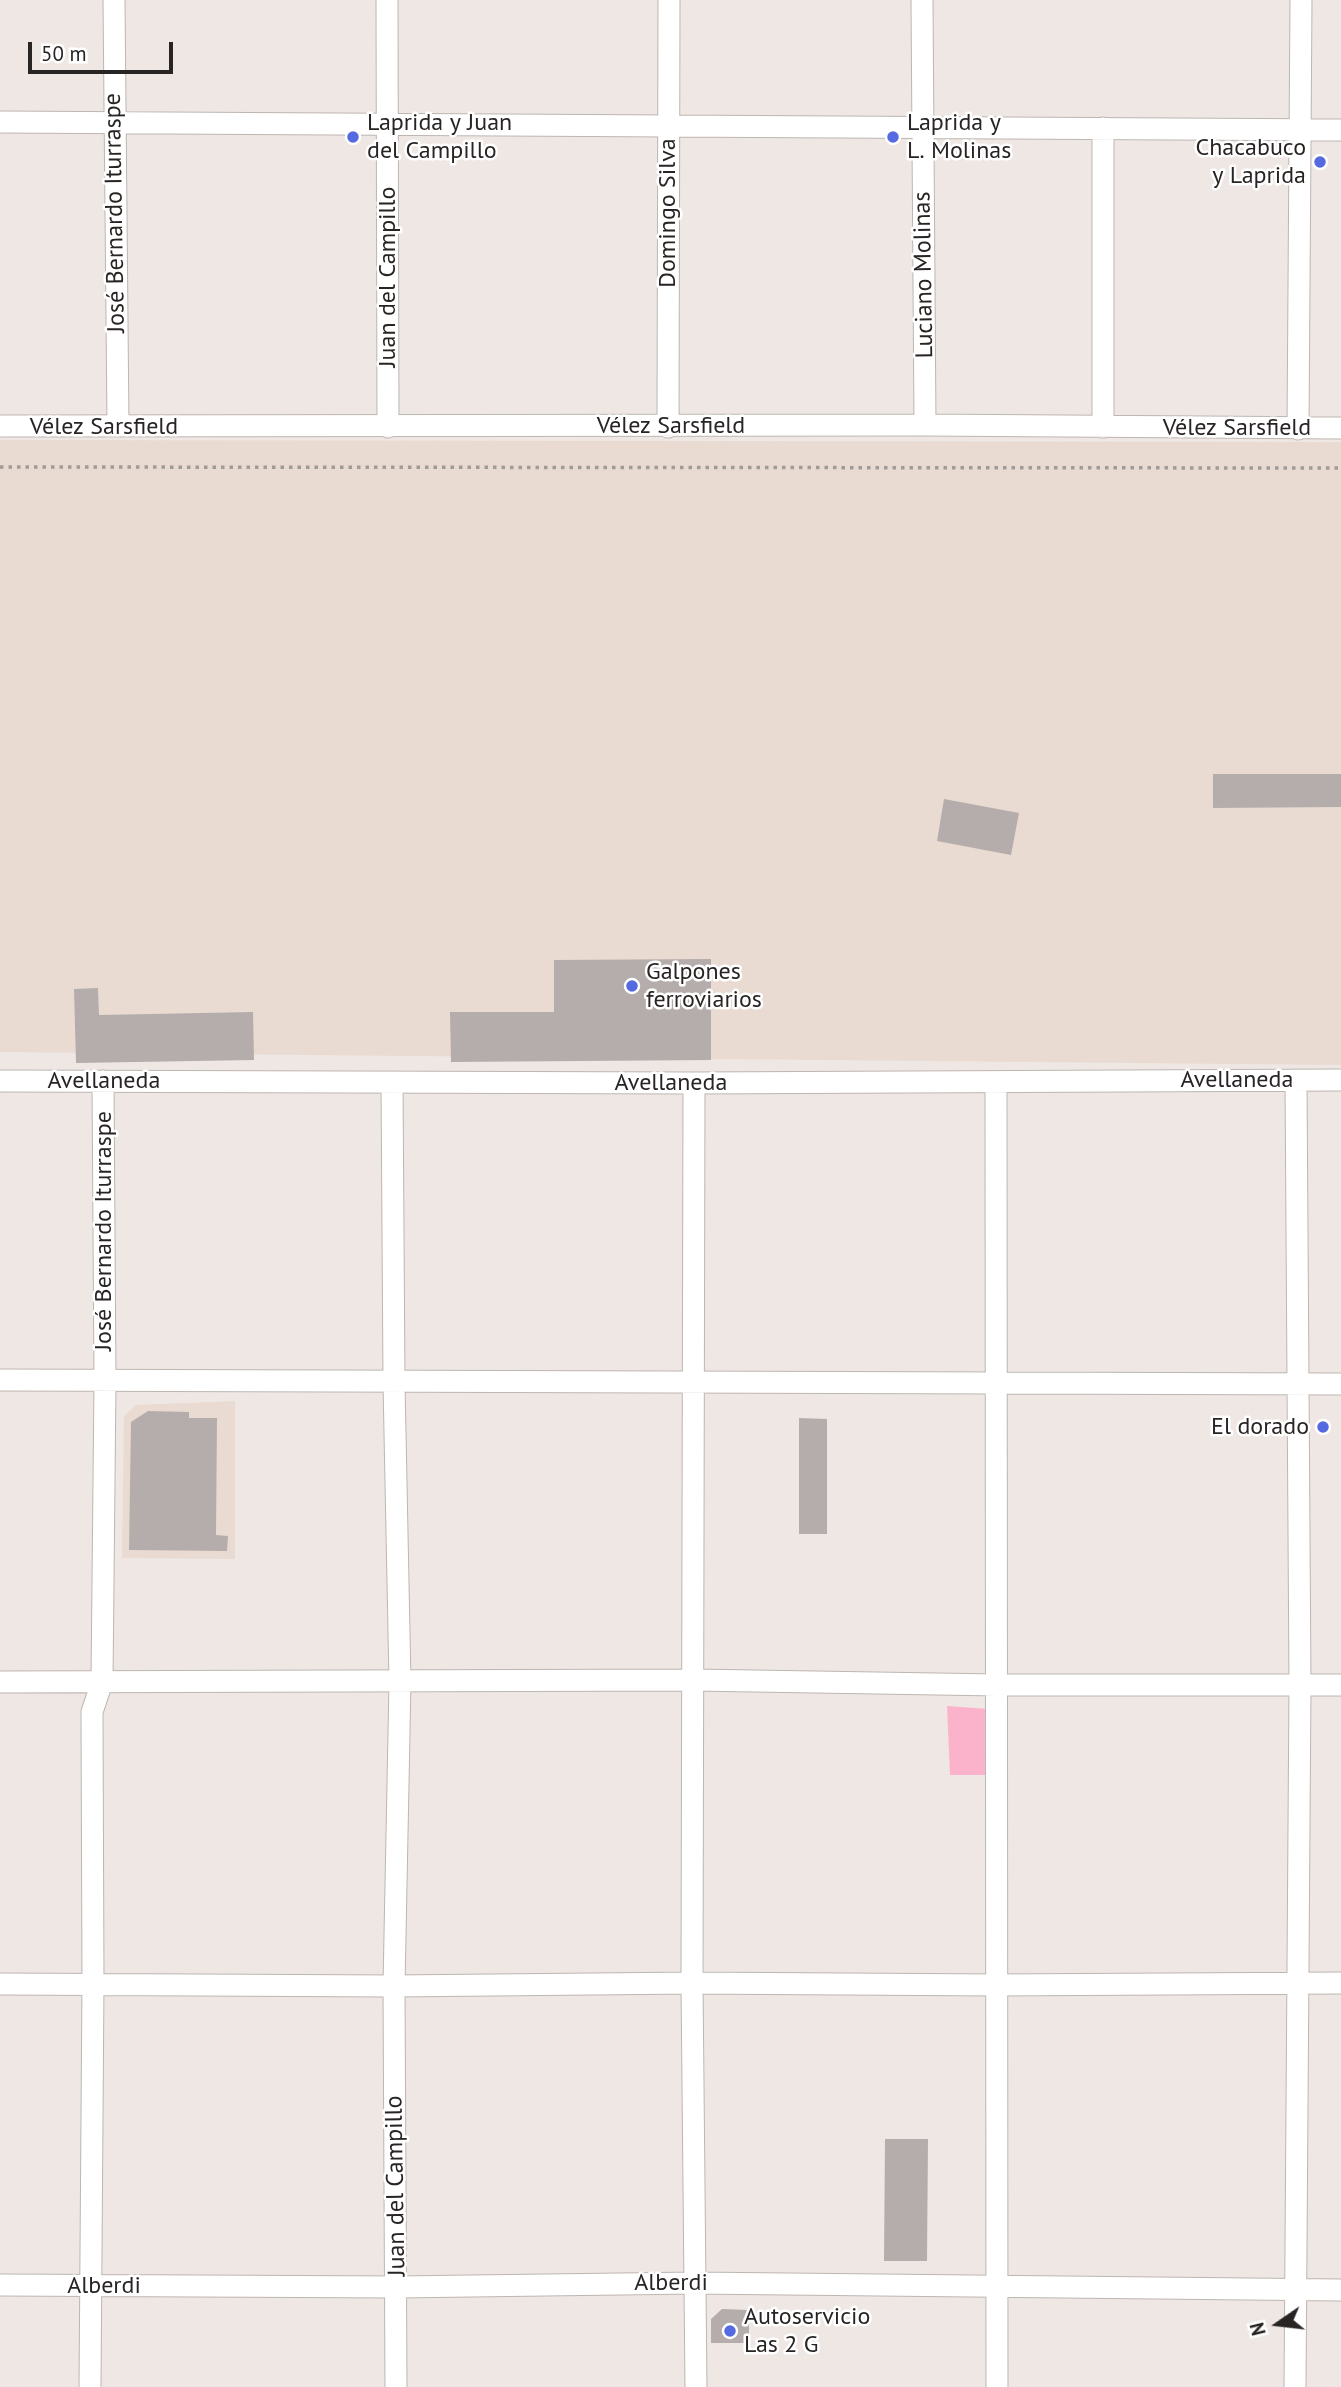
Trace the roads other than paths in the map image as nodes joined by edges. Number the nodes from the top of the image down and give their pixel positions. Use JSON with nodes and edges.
{"nodes":[{"id":1,"x":114,"y":0,"type":"edge"},
{"id":2,"x":387,"y":0,"type":"edge"},
{"id":3,"x":669,"y":0,"type":"edge"},
{"id":4,"x":922,"y":0,"type":"edge"},
{"id":5,"x":1301,"y":0,"type":"edge"},
{"id":6,"x":114,"y":121,"type":"junction"},
{"id":7,"x":0,"y":122,"type":"edge"},
{"id":8,"x":387,"y":124,"type":"junction"},
{"id":9,"x":668,"y":125,"type":"junction"},
{"id":10,"x":922,"y":127,"type":"junction"},
{"id":11,"x":1103,"y":128,"type":"junction"},
{"id":12,"x":1300,"y":130,"type":"junction"},
{"id":13,"x":1341,"y":130,"type":"edge"},
{"id":14,"x":925,"y":425,"type":"junction"},
{"id":15,"x":0,"y":426,"type":"edge"},
{"id":16,"x":118,"y":426,"type":"junction"},
{"id":17,"x":388,"y":427,"type":"junction"},
{"id":18,"x":668,"y":427,"type":"junction"},
{"id":19,"x":1103,"y":427,"type":"junction"},
{"id":20,"x":1341,"y":428,"type":"edge"},
{"id":21,"x":1298,"y":429,"type":"junction"},
{"id":22,"x":1296,"y":1080,"type":"junction"},
{"id":23,"x":1341,"y":1080,"type":"edge"},
{"id":24,"x":0,"y":1081,"type":"edge"},
{"id":25,"x":103,"y":1081,"type":"junction"},
{"id":26,"x":392,"y":1082,"type":"junction"},
{"id":27,"x":996,"y":1082,"type":"junction"},
{"id":28,"x":694,"y":1083,"type":"junction"},
{"id":29,"x":0,"y":1380,"type":"edge"},
{"id":30,"x":104,"y":1381,"type":"junction"},
{"id":31,"x":996,"y":1382,"type":"junction"},
{"id":32,"x":394,"y":1383,"type":"junction"},
{"id":33,"x":694,"y":1384,"type":"junction"},
{"id":34,"x":1299,"y":1384,"type":"junction"},
{"id":35,"x":1341,"y":1384,"type":"edge"},
{"id":36,"x":693,"y":1681,"type":"junction"},
{"id":37,"x":0,"y":1682,"type":"edge"},
{"id":38,"x":102,"y":1682,"type":"junction"},
{"id":39,"x":400,"y":1682,"type":"junction"},
{"id":40,"x":998,"y":1685,"type":"junction"},
{"id":41,"x":1300,"y":1685,"type":"junction"},
{"id":42,"x":1341,"y":1685,"type":"edge"},
{"id":43,"x":1299,"y":1982,"type":"junction"},
{"id":44,"x":93,"y":1983,"type":"junction"},
{"id":45,"x":692,"y":1983,"type":"junction"},
{"id":46,"x":1341,"y":1983,"type":"edge"},
{"id":47,"x":0,"y":1984,"type":"edge"},
{"id":48,"x":996,"y":1985,"type":"junction"},
{"id":49,"x":394,"y":1986,"type":"junction"},
{"id":50,"x":695,"y":2283,"type":"junction"},
{"id":51,"x":0,"y":2285,"type":"edge"},
{"id":52,"x":89,"y":2286,"type":"junction"},
{"id":53,"x":997,"y":2286,"type":"junction"},
{"id":54,"x":397,"y":2287,"type":"junction"},
{"id":55,"x":1341,"y":2290,"type":"edge"},
{"id":56,"x":1294,"y":2291,"type":"junction"},
{"id":57,"x":90,"y":2387,"type":"edge"},
{"id":58,"x":396,"y":2387,"type":"edge"},
{"id":59,"x":696,"y":2387,"type":"edge"},
{"id":60,"x":997,"y":2387,"type":"edge"},
{"id":61,"x":1296,"y":2387,"type":"edge"}],
"edges":[{"from":1,"to":6,"type":"street","name":"José Bernardo Iturraspe"},
{"from":2,"to":8,"type":"street","name":"Juan del Campillo"},
{"from":3,"to":9,"type":"street","name":"Domingo Silva"},
{"from":4,"to":10,"type":"street","name":"Luciano Molinas"},
{"from":5,"to":12,"type":"street"},
{"from":6,"to":7,"type":"street"},
{"from":6,"to":8,"type":"street"},
{"from":6,"to":16,"type":"street","name":"José Bernardo Iturraspe"},
{"from":8,"to":9,"type":"street"},
{"from":8,"to":17,"type":"street","name":"Juan del Campillo"},
{"from":9,"to":10,"type":"street"},
{"from":9,"to":18,"type":"street","name":"Domingo Silva"},
{"from":10,"to":11,"type":"street"},
{"from":10,"to":14,"type":"street","name":"Luciano Molinas"},
{"from":11,"to":12,"type":"street"},
{"from":11,"to":19,"type":"street"},
{"from":12,"to":13,"type":"street"},
{"from":12,"to":21,"type":"street"},
{"from":14,"to":18,"type":"street","name":"Vélez Sarsfield"},
{"from":14,"to":19,"type":"street","name":"Vélez Sarsfield"},
{"from":15,"to":16,"type":"street","name":"Vélez Sarsfield"},
{"from":16,"to":17,"type":"street","name":"Vélez Sarsfield"},
{"from":17,"to":18,"type":"street","name":"Vélez Sarsfield"},
{"from":19,"to":21,"type":"street","name":"Vélez Sarsfield"},
{"from":20,"to":21,"type":"street","name":"Vélez Sarsfield"},
{"from":22,"to":23,"type":"street","name":"Avellaneda"},
{"from":22,"to":27,"type":"street","name":"Avellaneda"},
{"from":22,"to":34,"type":"street"},
{"from":24,"to":25,"type":"street","name":"Avellaneda"},
{"from":25,"to":26,"type":"street","name":"Avellaneda"},
{"from":25,"to":30,"type":"street","name":"José Bernardo Iturraspe"},
{"from":26,"to":28,"type":"street","name":"Avellaneda"},
{"from":26,"to":32,"type":"street","name":"Juan del Campillo"},
{"from":27,"to":28,"type":"street","name":"Avellaneda"},
{"from":27,"to":31,"type":"street"},
{"from":28,"to":33,"type":"street"},
{"from":29,"to":30,"type":"street"},
{"from":30,"to":32,"type":"street"},
{"from":30,"to":38,"type":"street","name":"José Bernardo Iturraspe"},
{"from":31,"to":33,"type":"street"},
{"from":31,"to":34,"type":"street"},
{"from":31,"to":40,"type":"street"},
{"from":32,"to":33,"type":"street"},
{"from":32,"to":39,"type":"street","name":"Juan del Campillo"},
{"from":33,"to":36,"type":"street"},
{"from":34,"to":35,"type":"street"},
{"from":34,"to":41,"type":"street"},
{"from":36,"to":39,"type":"street"},
{"from":36,"to":40,"type":"street"},
{"from":36,"to":45,"type":"street"},
{"from":37,"to":38,"type":"street"},
{"from":38,"to":39,"type":"street"},
{"from":38,"to":44,"type":"street","name":"José Bernardo Iturraspe"},
{"from":39,"to":49,"type":"street","name":"Juan del Campillo"},
{"from":40,"to":41,"type":"street"},
{"from":40,"to":48,"type":"street"},
{"from":41,"to":42,"type":"street"},
{"from":41,"to":43,"type":"street"},
{"from":43,"to":46,"type":"street"},
{"from":43,"to":48,"type":"street"},
{"from":43,"to":56,"type":"street"},
{"from":44,"to":47,"type":"street"},
{"from":44,"to":49,"type":"street"},
{"from":44,"to":52,"type":"street","name":"José Bernardo Iturraspe"},
{"from":45,"to":48,"type":"street"},
{"from":45,"to":49,"type":"street"},
{"from":45,"to":50,"type":"street"},
{"from":48,"to":53,"type":"street"},
{"from":49,"to":54,"type":"street","name":"Juan del Campillo"},
{"from":50,"to":53,"type":"street","name":"Alberdi"},
{"from":50,"to":54,"type":"street","name":"Alberdi"},
{"from":50,"to":59,"type":"street"},
{"from":51,"to":52,"type":"street","name":"Alberdi"},
{"from":52,"to":54,"type":"street","name":"Alberdi"},
{"from":52,"to":57,"type":"street"},
{"from":53,"to":56,"type":"street","name":"Alberdi"},
{"from":53,"to":60,"type":"street"},
{"from":54,"to":58,"type":"street","name":"Juan del Campillo"},
{"from":55,"to":56,"type":"street","name":"Alberdi"},
{"from":56,"to":61,"type":"street"}]}
